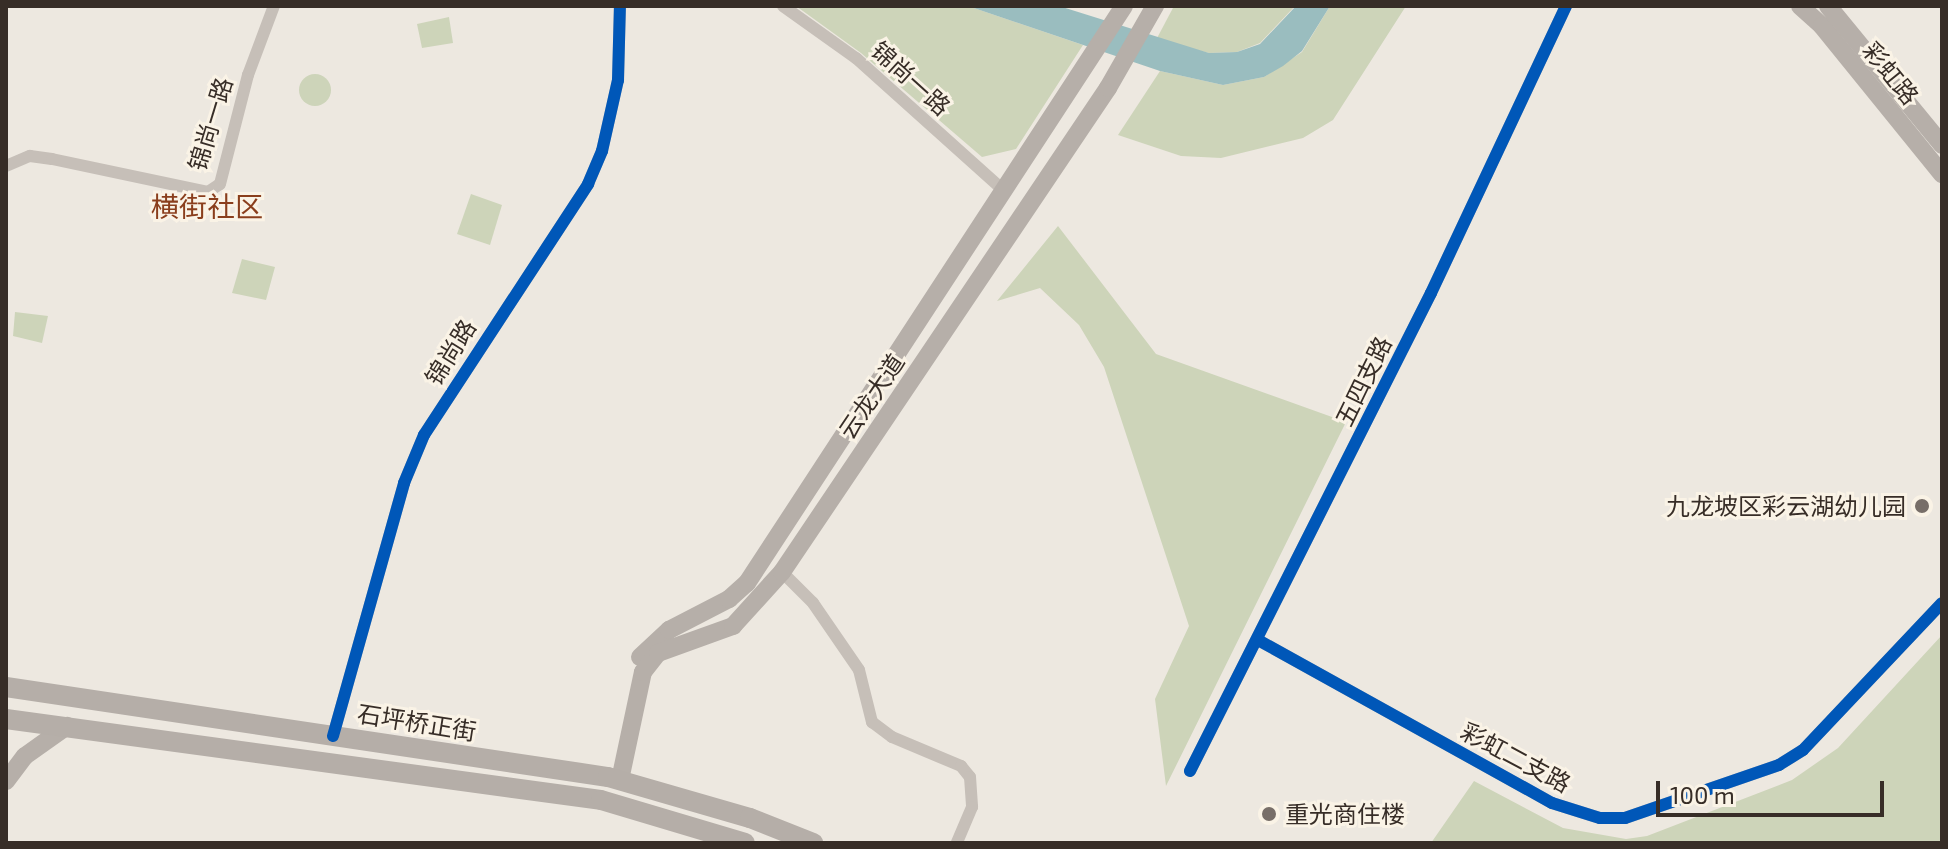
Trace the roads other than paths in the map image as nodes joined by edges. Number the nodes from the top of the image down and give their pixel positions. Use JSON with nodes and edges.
{"nodes":[{"id":1,"x":274,"y":6,"type":"edge"},
{"id":2,"x":620,"y":6,"type":"edge"},
{"id":3,"x":783,"y":6,"type":"edge"},
{"id":4,"x":1566,"y":6,"type":"edge"},
{"id":5,"x":1800,"y":6,"type":"edge"},
{"id":6,"x":1828,"y":6,"type":"edge"},
{"id":7,"x":1122,"y":9,"type":"edge"},
{"id":8,"x":1151,"y":14,"type":"edge"},
{"id":9,"x":1942,"y":145,"type":"edge"},
{"id":10,"x":6,"y":166,"type":"edge"},
{"id":11,"x":1942,"y":174,"type":"edge"},
{"id":12,"x":1003,"y":190,"type":"junction"},
{"id":13,"x":782,"y":572,"type":"junction"},
{"id":14,"x":1942,"y":603,"type":"edge"},
{"id":15,"x":1258,"y":640,"type":"junction"},
{"id":16,"x":6,"y":687,"type":"edge"},
{"id":17,"x":6,"y":719,"type":"edge"},
{"id":18,"x":67,"y":726,"type":"junction"},
{"id":19,"x":333,"y":736,"type":"junction"},
{"id":20,"x":1190,"y":771,"type":"dead end"},
{"id":21,"x":7,"y":774,"type":"edge"},
{"id":22,"x":614,"y":779,"type":"junction"},
{"id":23,"x":744,"y":843,"type":"edge"},
{"id":24,"x":813,"y":843,"type":"edge"},
{"id":25,"x":957,"y":843,"type":"edge"}],
"edges":[{"from":1,"to":10,"type":"street","name":"锦尚一路"},
{"from":2,"to":19,"type":"street","name":"锦尚路"},
{"from":3,"to":12,"type":"street","name":"锦尚一路"},
{"from":4,"to":15,"type":"street","name":"五四支路"},
{"from":5,"to":11,"type":"main road","name":"彩虹路"},
{"from":6,"to":9,"type":"main road","name":"彩虹路"},
{"from":7,"to":12,"type":"main road","name":"云龙大道"},
{"from":8,"to":13,"type":"main road","name":"云龙大道"},
{"from":12,"to":22,"type":"main road","name":"云龙大道"},
{"from":13,"to":22,"type":"main road","name":"云龙大道"},
{"from":13,"to":25,"type":"street"},
{"from":14,"to":15,"type":"street","name":"彩虹二支路"},
{"from":15,"to":20,"type":"street","name":"五四支路"},
{"from":16,"to":19,"type":"main road","name":"石坪桥正街"},
{"from":17,"to":18,"type":"main road"},
{"from":18,"to":21,"type":"main road"},
{"from":18,"to":23,"type":"main road"},
{"from":19,"to":22,"type":"main road","name":"石坪桥正街"},
{"from":22,"to":24,"type":"main road","name":"石坪桥正街"}]}
